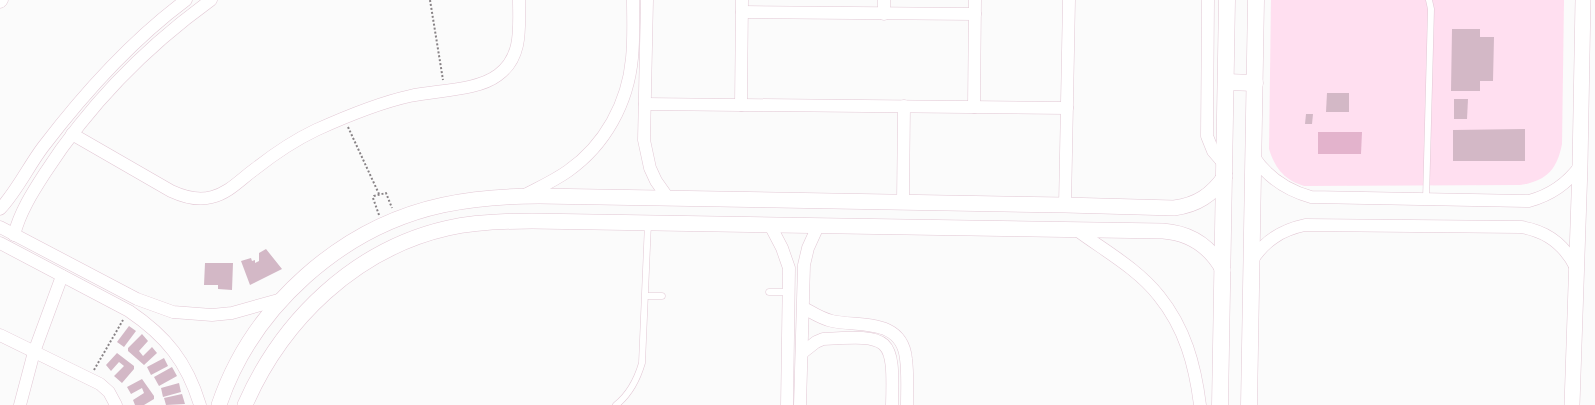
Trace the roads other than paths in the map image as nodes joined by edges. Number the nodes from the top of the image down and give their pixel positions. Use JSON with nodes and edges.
{"nodes":[{"id":1,"x":2,"y":0,"type":"edge"},
{"id":2,"x":186,"y":0,"type":"edge"},
{"id":3,"x":212,"y":0,"type":"edge"},
{"id":4,"x":519,"y":0,"type":"edge"},
{"id":5,"x":633,"y":0,"type":"edge"},
{"id":6,"x":647,"y":0,"type":"edge"},
{"id":7,"x":884,"y":0,"type":"edge"},
{"id":8,"x":975,"y":0,"type":"edge"},
{"id":9,"x":1069,"y":0,"type":"edge"},
{"id":10,"x":1208,"y":0,"type":"edge"},
{"id":11,"x":1227,"y":0,"type":"edge"},
{"id":12,"x":1256,"y":0,"type":"edge"},
{"id":13,"x":1429,"y":0,"type":"edge"},
{"id":14,"x":1583,"y":0,"type":"edge"},
{"id":15,"x":0,"y":2,"type":"edge"},
{"id":16,"x":742,"y":6,"type":"edge"},
{"id":17,"x":884,"y":14,"type":"junction"},
{"id":18,"x":975,"y":14,"type":"junction"},
{"id":19,"x":1226,"y":82,"type":"junction"},
{"id":20,"x":1255,"y":84,"type":"junction"},
{"id":21,"x":1588,"y":87,"type":"edge"},
{"id":22,"x":645,"y":104,"type":"junction"},
{"id":23,"x":741,"y":105,"type":"junction"},
{"id":24,"x":904,"y":106,"type":"junction"},
{"id":25,"x":974,"y":107,"type":"junction"},
{"id":26,"x":1067,"y":108,"type":"junction"},
{"id":27,"x":1588,"y":116,"type":"edge"},
{"id":28,"x":72,"y":134,"type":"junction"},
{"id":29,"x":1254,"y":157,"type":"junction"},
{"id":30,"x":1580,"y":166,"type":"junction"},
{"id":31,"x":1225,"y":171,"type":"junction"},
{"id":32,"x":523,"y":196,"type":"junction"},
{"id":33,"x":668,"y":198,"type":"junction"},
{"id":34,"x":1426,"y":199,"type":"junction"},
{"id":35,"x":855,"y":201,"type":"junction"},
{"id":36,"x":903,"y":202,"type":"junction"},
{"id":37,"x":441,"y":205,"type":"junction"},
{"id":38,"x":1065,"y":205,"type":"junction"},
{"id":39,"x":1149,"y":208,"type":"junction"},
{"id":40,"x":0,"y":209,"type":"edge"},
{"id":41,"x":19,"y":219,"type":"junction"},
{"id":42,"x":648,"y":223,"type":"junction"},
{"id":43,"x":770,"y":225,"type":"junction"},
{"id":44,"x":818,"y":226,"type":"junction"},
{"id":45,"x":853,"y":226,"type":"junction"},
{"id":46,"x":0,"y":227,"type":"edge"},
{"id":47,"x":448,"y":228,"type":"junction"},
{"id":48,"x":1078,"y":231,"type":"junction"},
{"id":49,"x":1147,"y":231,"type":"junction"},
{"id":50,"x":14,"y":235,"type":"junction"},
{"id":51,"x":0,"y":243,"type":"edge"},
{"id":52,"x":1251,"y":262,"type":"junction"},
{"id":53,"x":1576,"y":268,"type":"junction"},
{"id":54,"x":1223,"y":270,"type":"junction"},
{"id":55,"x":62,"y":276,"type":"junction"},
{"id":56,"x":769,"y":292,"type":"dead end"},
{"id":57,"x":789,"y":292,"type":"junction"},
{"id":58,"x":646,"y":296,"type":"junction"},
{"id":59,"x":662,"y":296,"type":"dead end"},
{"id":60,"x":282,"y":299,"type":"junction"},
{"id":61,"x":804,"y":308,"type":"junction"},
{"id":62,"x":164,"y":309,"type":"junction"},
{"id":63,"x":153,"y":328,"type":"junction"},
{"id":64,"x":0,"y":335,"type":"edge"},
{"id":65,"x":34,"y":352,"type":"junction"},
{"id":66,"x":802,"y":353,"type":"junction"},
{"id":67,"x":20,"y":405,"type":"edge"},
{"id":68,"x":116,"y":405,"type":"edge"},
{"id":69,"x":200,"y":405,"type":"edge"},
{"id":70,"x":219,"y":405,"type":"edge"},
{"id":71,"x":245,"y":405,"type":"edge"},
{"id":72,"x":616,"y":405,"type":"edge"},
{"id":73,"x":786,"y":405,"type":"edge"},
{"id":74,"x":800,"y":405,"type":"edge"},
{"id":75,"x":892,"y":405,"type":"edge"},
{"id":76,"x":907,"y":405,"type":"edge"},
{"id":77,"x":1200,"y":405,"type":"edge"},
{"id":78,"x":1220,"y":405,"type":"edge"},
{"id":79,"x":1249,"y":405,"type":"edge"},
{"id":80,"x":1572,"y":405,"type":"edge"}],
"edges":[{"from":1,"to":15,"type":"street"},
{"from":2,"to":40,"type":"street"},
{"from":3,"to":28,"type":"street"},
{"from":4,"to":28,"type":"street"},
{"from":5,"to":32,"type":"street"},
{"from":6,"to":22,"type":"street"},
{"from":7,"to":17,"type":"street"},
{"from":8,"to":18,"type":"street"},
{"from":9,"to":26,"type":"street"},
{"from":10,"to":31,"type":"street"},
{"from":11,"to":19,"type":"main road"},
{"from":12,"to":20,"type":"main road"},
{"from":13,"to":34,"type":"lane"},
{"from":14,"to":21,"type":"street"},
{"from":16,"to":17,"type":"street"},
{"from":16,"to":23,"type":"street"},
{"from":17,"to":18,"type":"street"},
{"from":18,"to":25,"type":"street"},
{"from":19,"to":20,"type":"main road"},
{"from":19,"to":31,"type":"main road"},
{"from":20,"to":29,"type":"main road"},
{"from":21,"to":27,"type":"street"},
{"from":22,"to":23,"type":"street"},
{"from":22,"to":33,"type":"street"},
{"from":23,"to":24,"type":"street"},
{"from":24,"to":25,"type":"street"},
{"from":24,"to":36,"type":"street"},
{"from":25,"to":26,"type":"street"},
{"from":26,"to":38,"type":"street"},
{"from":27,"to":30,"type":"street"},
{"from":28,"to":41,"type":"street"},
{"from":29,"to":34,"type":"street"},
{"from":29,"to":52,"type":"main road"},
{"from":30,"to":34,"type":"street"},
{"from":30,"to":53,"type":"street"},
{"from":31,"to":39,"type":"street"},
{"from":31,"to":54,"type":"main road"},
{"from":32,"to":33,"type":"street"},
{"from":32,"to":37,"type":"street"},
{"from":33,"to":35,"type":"street"},
{"from":35,"to":36,"type":"street"},
{"from":35,"to":45,"type":"street"},
{"from":36,"to":38,"type":"street"},
{"from":37,"to":47,"type":"street"},
{"from":37,"to":60,"type":"street"},
{"from":38,"to":39,"type":"street"},
{"from":39,"to":49,"type":"street"},
{"from":40,"to":41,"type":"street"},
{"from":41,"to":50,"type":"street"},
{"from":42,"to":43,"type":"street"},
{"from":42,"to":47,"type":"street"},
{"from":42,"to":58,"type":"lane"},
{"from":43,"to":44,"type":"street"},
{"from":43,"to":57,"type":"street"},
{"from":44,"to":45,"type":"street"},
{"from":44,"to":61,"type":"street"},
{"from":45,"to":48,"type":"street"},
{"from":46,"to":50,"type":"street"},
{"from":47,"to":71,"type":"street"},
{"from":48,"to":49,"type":"street"},
{"from":48,"to":77,"type":"street"},
{"from":49,"to":54,"type":"street"},
{"from":50,"to":62,"type":"street"},
{"from":51,"to":55,"type":"street"},
{"from":52,"to":53,"type":"street"},
{"from":52,"to":79,"type":"main road"},
{"from":53,"to":80,"type":"street"},
{"from":54,"to":78,"type":"main road"},
{"from":55,"to":63,"type":"street"},
{"from":55,"to":65,"type":"street"},
{"from":56,"to":57,"type":"lane"},
{"from":57,"to":73,"type":"street"},
{"from":58,"to":59,"type":"lane"},
{"from":58,"to":72,"type":"lane"},
{"from":60,"to":62,"type":"street"},
{"from":60,"to":70,"type":"street"},
{"from":61,"to":66,"type":"street"},
{"from":61,"to":76,"type":"street"},
{"from":62,"to":63,"type":"street"},
{"from":63,"to":69,"type":"street"},
{"from":64,"to":65,"type":"street"},
{"from":65,"to":67,"type":"street"},
{"from":65,"to":68,"type":"street"},
{"from":66,"to":74,"type":"street"},
{"from":66,"to":75,"type":"street"}]}
